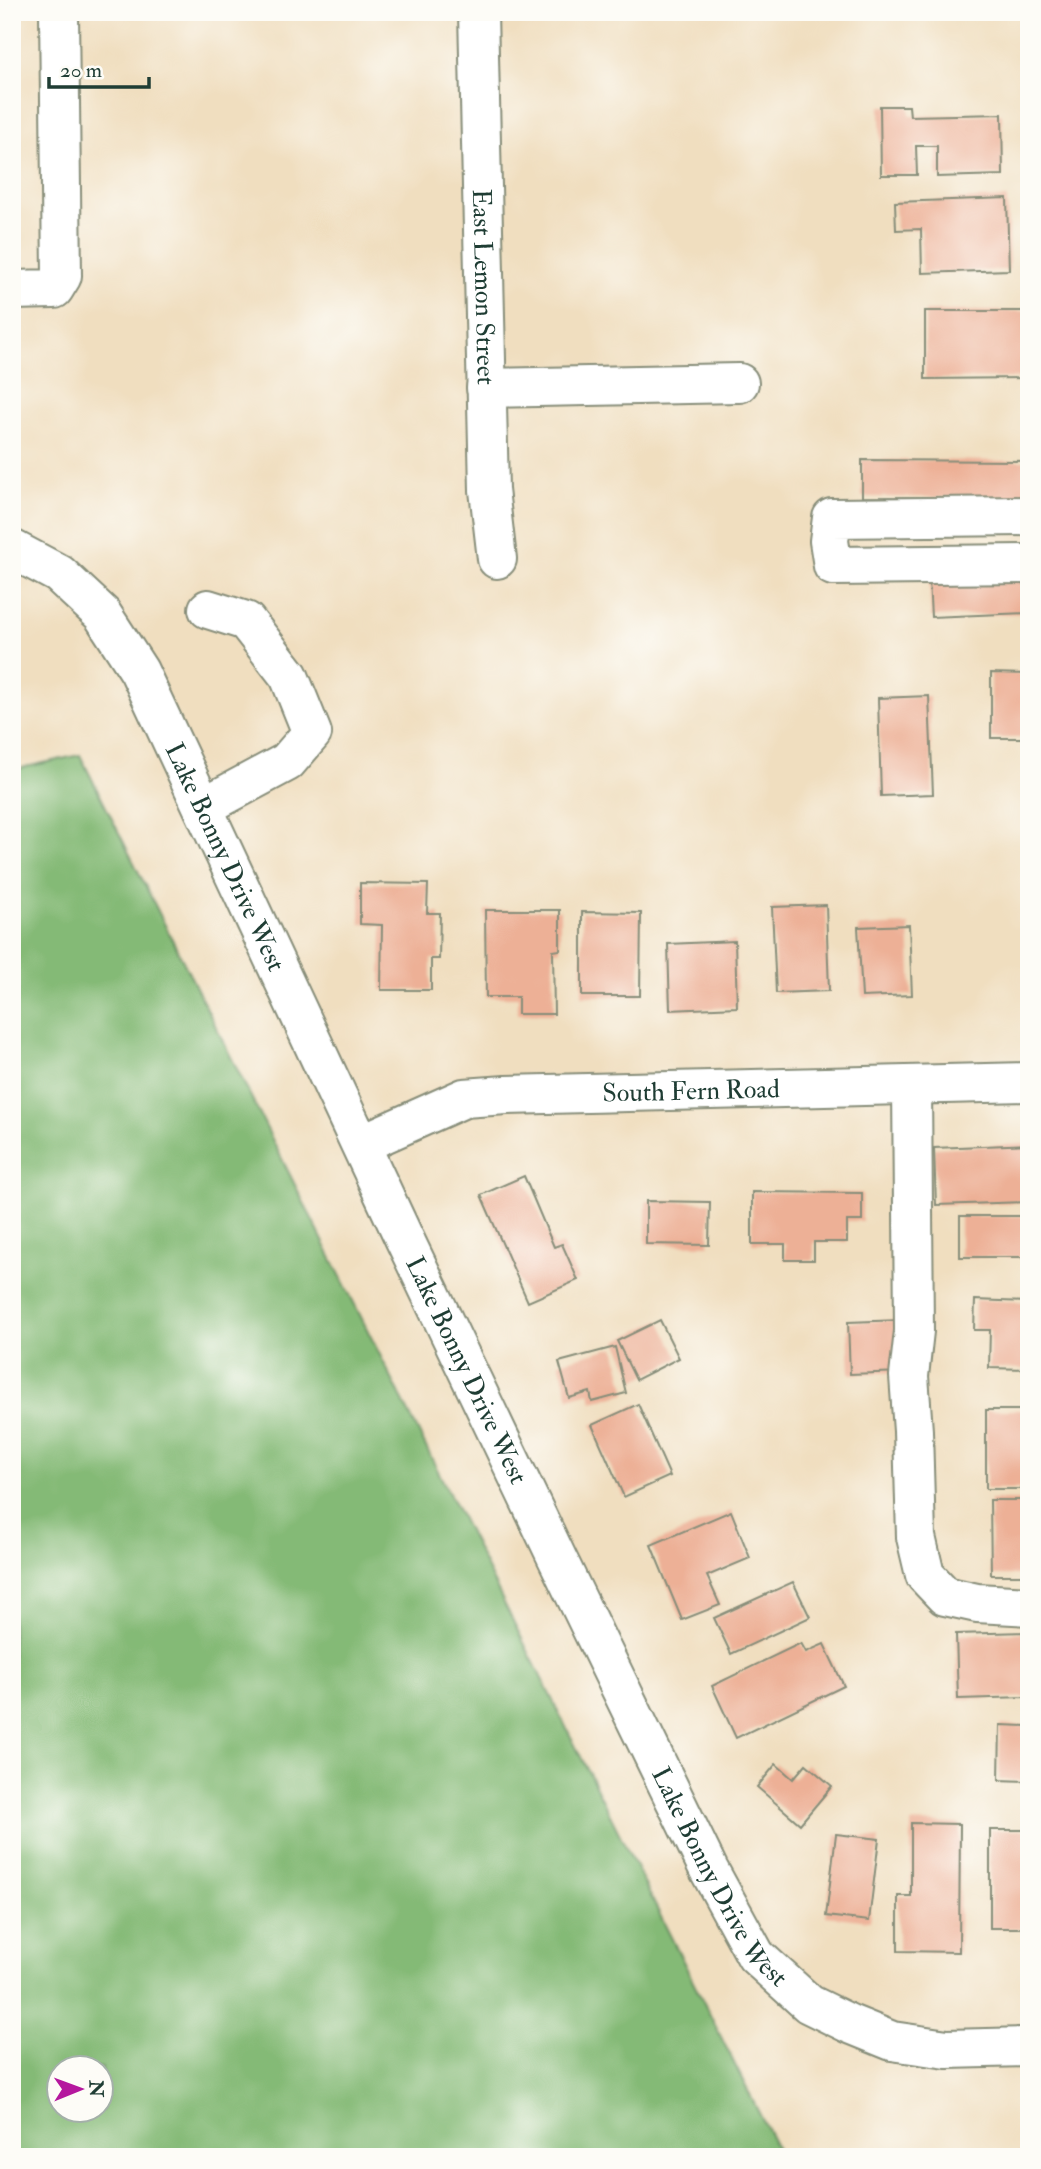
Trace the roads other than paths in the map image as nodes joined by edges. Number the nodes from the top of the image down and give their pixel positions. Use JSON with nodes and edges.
{"nodes":[{"id":1,"x":59,"y":12,"type":"edge"},
{"id":2,"x":478,"y":12,"type":"edge"},
{"id":3,"x":12,"y":290,"type":"edge"},
{"id":4,"x":739,"y":383,"type":"dead end"},
{"id":5,"x":486,"y":388,"type":"junction"},
{"id":6,"x":1029,"y":516,"type":"edge"},
{"id":7,"x":948,"y":517,"type":"junction"},
{"id":8,"x":12,"y":549,"type":"edge"},
{"id":9,"x":498,"y":559,"type":"dead end"},
{"id":10,"x":1029,"y":564,"type":"edge"},
{"id":11,"x":949,"y":565,"type":"junction"},
{"id":12,"x":208,"y":609,"type":"dead end"},
{"id":13,"x":203,"y":807,"type":"junction"},
{"id":14,"x":1029,"y":1082,"type":"edge"},
{"id":15,"x":912,"y":1085,"type":"junction"},
{"id":16,"x":361,"y":1144,"type":"junction"},
{"id":17,"x":1029,"y":1606,"type":"edge"},
{"id":18,"x":1029,"y":2047,"type":"edge"}],
"edges":[{"from":1,"to":3,"type":"street"},
{"from":2,"to":5,"type":"street","name":"East Lemon Street"},
{"from":4,"to":5,"type":"street"},
{"from":5,"to":9,"type":"street","name":"East Lemon Street"},
{"from":6,"to":7,"type":"street"},
{"from":7,"to":11,"type":"street"},
{"from":7,"to":11,"type":"street"},
{"from":8,"to":13,"type":"street","name":"Lake Bonny Drive West"},
{"from":10,"to":11,"type":"street"},
{"from":12,"to":13,"type":"street"},
{"from":13,"to":16,"type":"street","name":"Lake Bonny Drive West"},
{"from":14,"to":15,"type":"street","name":"South Fern Road"},
{"from":15,"to":16,"type":"street","name":"South Fern Road"},
{"from":15,"to":17,"type":"street"},
{"from":16,"to":18,"type":"street","name":"Lake Bonny Drive West"}]}
